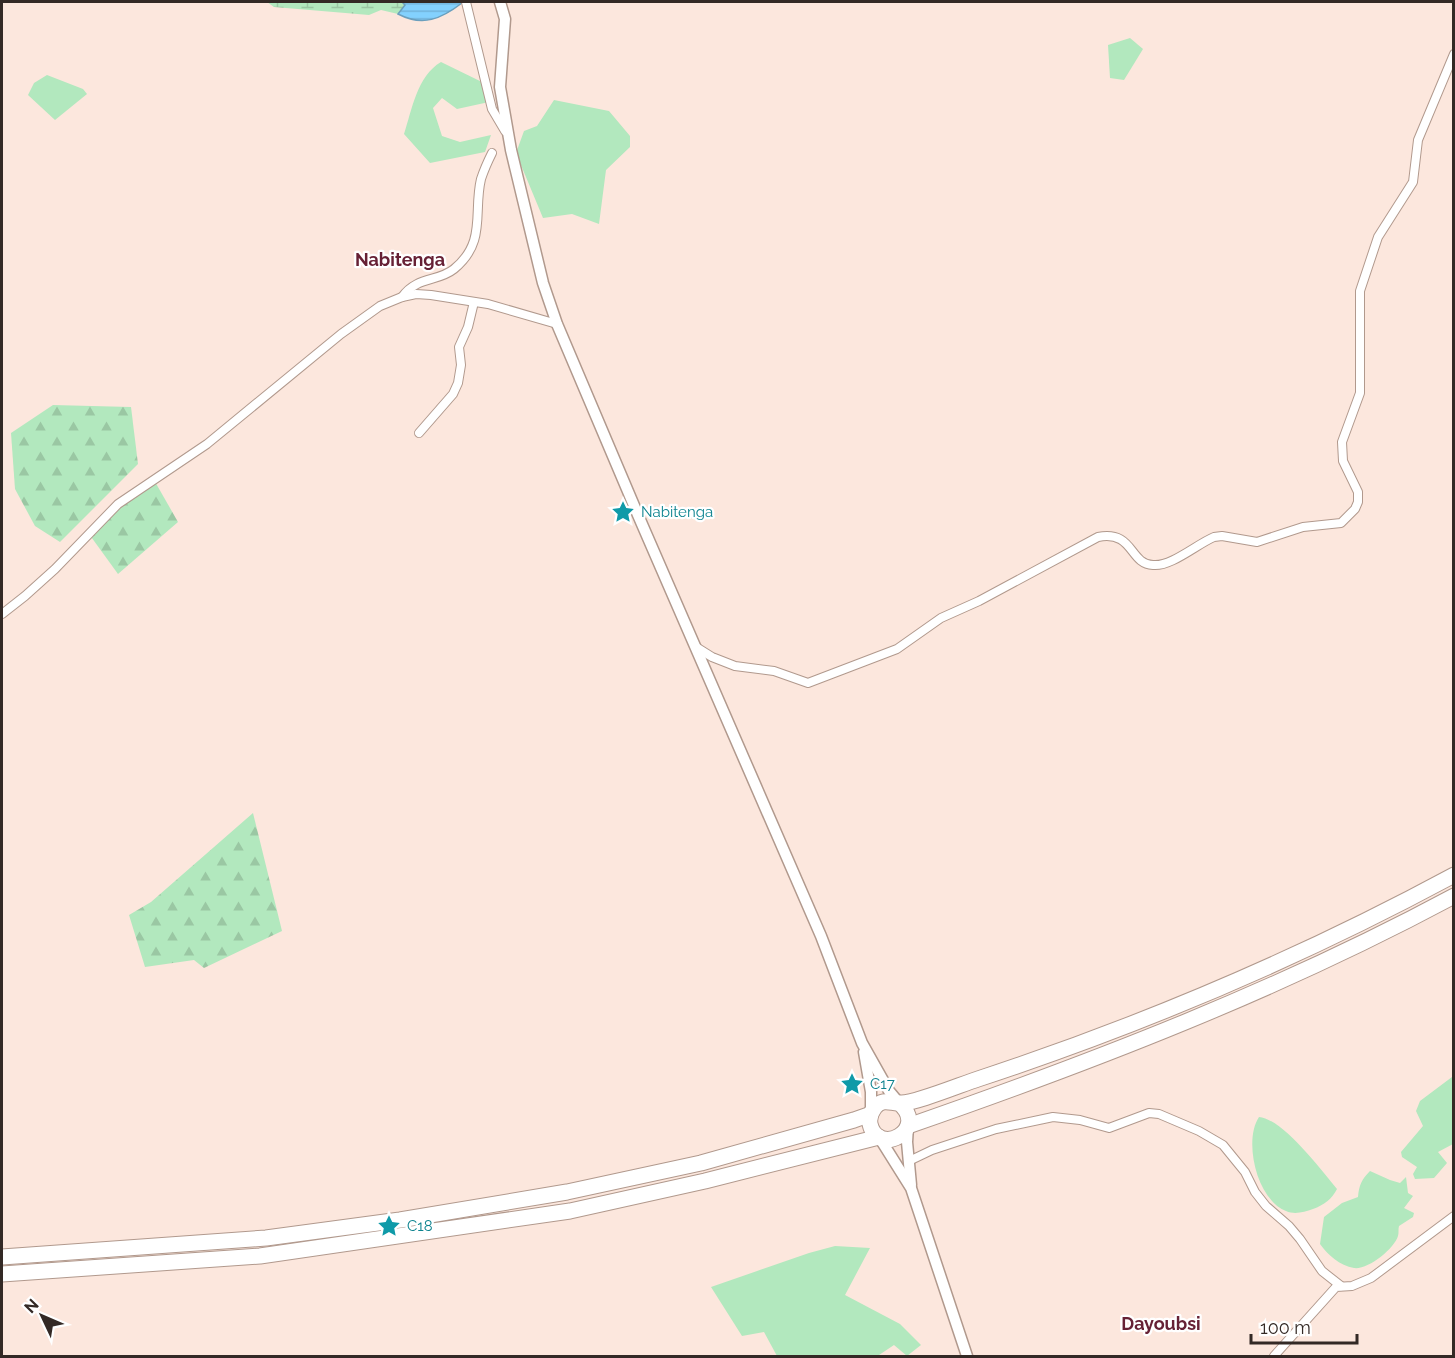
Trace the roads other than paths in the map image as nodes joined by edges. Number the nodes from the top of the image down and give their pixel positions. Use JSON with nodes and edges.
{"nodes":[{"id":1,"x":466,"y":2,"type":"edge"},
{"id":2,"x":500,"y":2,"type":"edge"},
{"id":3,"x":1454,"y":54,"type":"edge"},
{"id":4,"x":509,"y":137,"type":"junction"},
{"id":5,"x":492,"y":153,"type":"dead end"},
{"id":6,"x":402,"y":297,"type":"junction"},
{"id":7,"x":474,"y":302,"type":"junction"},
{"id":8,"x":557,"y":324,"type":"junction"},
{"id":9,"x":419,"y":433,"type":"dead end"},
{"id":10,"x":2,"y":614,"type":"edge"},
{"id":11,"x":696,"y":647,"type":"junction"},
{"id":12,"x":1454,"y":875,"type":"edge"},
{"id":13,"x":1454,"y":896,"type":"edge"},
{"id":14,"x":862,"y":1043,"type":"junction"},
{"id":15,"x":899,"y":1103,"type":"junction"},
{"id":16,"x":871,"y":1114,"type":"junction"},
{"id":17,"x":908,"y":1126,"type":"junction"},
{"id":18,"x":879,"y":1137,"type":"junction"},
{"id":19,"x":909,"y":1161,"type":"junction"},
{"id":20,"x":911,"y":1188,"type":"junction"},
{"id":21,"x":1454,"y":1216,"type":"edge"},
{"id":22,"x":2,"y":1257,"type":"edge"},
{"id":23,"x":2,"y":1274,"type":"edge"},
{"id":24,"x":1341,"y":1286,"type":"junction"},
{"id":25,"x":967,"y":1356,"type":"edge"},
{"id":26,"x":1274,"y":1356,"type":"edge"}],
"edges":[{"from":1,"to":4,"type":"street"},
{"from":2,"to":4,"type":"street"},
{"from":3,"to":11,"type":"street"},
{"from":4,"to":8,"type":"street"},
{"from":5,"to":6,"type":"street"},
{"from":6,"to":7,"type":"street"},
{"from":6,"to":10,"type":"street"},
{"from":7,"to":8,"type":"street"},
{"from":7,"to":9,"type":"street"},
{"from":8,"to":11,"type":"street"},
{"from":11,"to":14,"type":"street"},
{"from":12,"to":15,"type":"highway"},
{"from":13,"to":17,"type":"highway"},
{"from":14,"to":15,"type":"street"},
{"from":14,"to":16,"type":"street"},
{"from":15,"to":16,"type":"highway"},
{"from":15,"to":17,"type":"highway"},
{"from":16,"to":18,"type":"highway"},
{"from":16,"to":22,"type":"highway"},
{"from":17,"to":18,"type":"highway"},
{"from":17,"to":19,"type":"street"},
{"from":18,"to":20,"type":"street"},
{"from":18,"to":23,"type":"highway"},
{"from":19,"to":20,"type":"street"},
{"from":19,"to":24,"type":"street"},
{"from":20,"to":25,"type":"street"},
{"from":21,"to":24,"type":"street"},
{"from":24,"to":26,"type":"street"}]}
